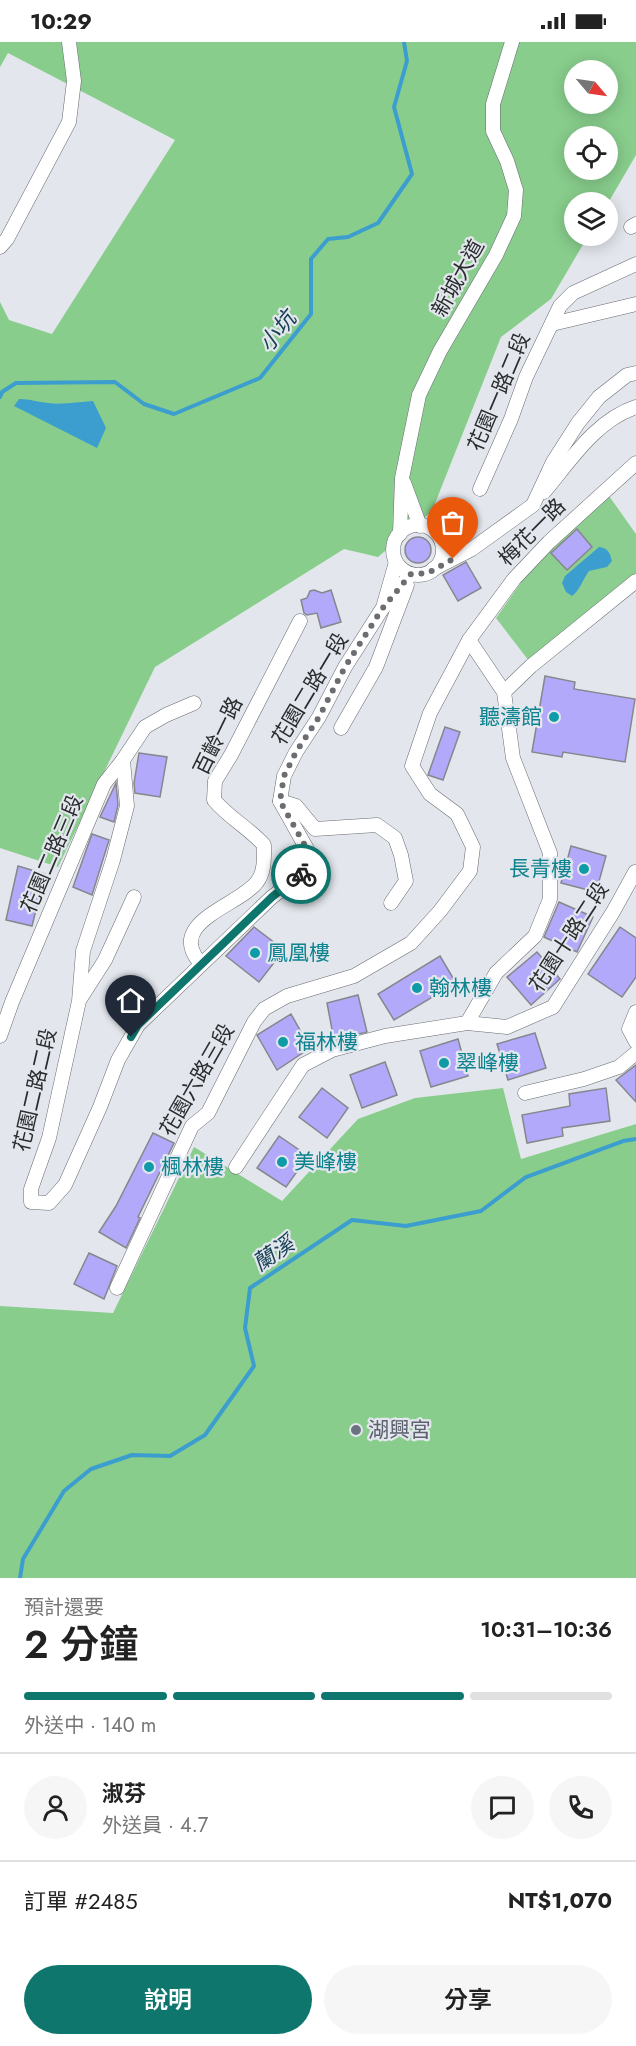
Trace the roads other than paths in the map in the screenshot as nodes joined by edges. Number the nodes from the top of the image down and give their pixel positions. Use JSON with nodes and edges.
{"nodes":[{"id":1,"x":69,"y":42,"type":"edge"},
{"id":2,"x":512,"y":42,"type":"edge"},
{"id":3,"x":0,"y":247,"type":"edge"},
{"id":4,"x":636,"y":264,"type":"edge"},
{"id":5,"x":636,"y":304,"type":"edge"},
{"id":6,"x":552,"y":324,"type":"junction"},
{"id":7,"x":636,"y":373,"type":"edge"},
{"id":8,"x":636,"y":407,"type":"edge"},
{"id":9,"x":636,"y":463,"type":"edge"},
{"id":10,"x":402,"y":478,"type":"junction"},
{"id":11,"x":480,"y":489,"type":"dead end"},
{"id":12,"x":533,"y":505,"type":"junction"},
{"id":13,"x":420,"y":526,"type":"junction"},
{"id":14,"x":400,"y":534,"type":"junction"},
{"id":15,"x":441,"y":544,"type":"junction"},
{"id":16,"x":472,"y":549,"type":"junction"},
{"id":17,"x":396,"y":562,"type":"junction"},
{"id":18,"x":433,"y":569,"type":"junction"},
{"id":19,"x":411,"y":574,"type":"junction"},
{"id":20,"x":636,"y":581,"type":"edge"},
{"id":21,"x":382,"y":609,"type":"junction"},
{"id":22,"x":300,"y":621,"type":"dead end"},
{"id":23,"x":469,"y":640,"type":"junction"},
{"id":24,"x":504,"y":692,"type":"junction"},
{"id":25,"x":194,"y":703,"type":"dead end"},
{"id":26,"x":341,"y":728,"type":"dead end"},
{"id":27,"x":123,"y":760,"type":"junction"},
{"id":28,"x":280,"y":801,"type":"junction"},
{"id":29,"x":636,"y":872,"type":"edge"},
{"id":30,"x":134,"y":897,"type":"dead end"},
{"id":31,"x":391,"y":903,"type":"dead end"},
{"id":32,"x":201,"y":964,"type":"junction"},
{"id":33,"x":79,"y":1000,"type":"junction"},
{"id":34,"x":636,"y":1012,"type":"edge"},
{"id":35,"x":467,"y":1023,"type":"junction"},
{"id":36,"x":0,"y":1036,"type":"edge"},
{"id":37,"x":636,"y":1042,"type":"edge"},
{"id":38,"x":636,"y":1053,"type":"edge"},
{"id":39,"x":525,"y":1093,"type":"dead end"},
{"id":40,"x":236,"y":1167,"type":"dead end"},
{"id":41,"x":117,"y":1288,"type":"dead end"}],
"edges":[{"from":1,"to":3,"type":"street"},
{"from":2,"to":10,"type":"street","name":"新城大道"},
{"from":4,"to":6,"type":"street"},
{"from":5,"to":6,"type":"street","name":"花園一路二段"},
{"from":6,"to":11,"type":"street","name":"花園一路二段"},
{"from":7,"to":12,"type":"street"},
{"from":8,"to":12,"type":"street"},
{"from":9,"to":23,"type":"street","name":"梅花一路"},
{"from":10,"to":13,"type":"street"},
{"from":10,"to":14,"type":"street","name":"新城大道"},
{"from":12,"to":16,"type":"street"},
{"from":13,"to":14,"type":"street"},
{"from":13,"to":15,"type":"street"},
{"from":14,"to":17,"type":"street"},
{"from":15,"to":16,"type":"street"},
{"from":15,"to":18,"type":"street"},
{"from":16,"to":18,"type":"street"},
{"from":17,"to":19,"type":"street"},
{"from":17,"to":21,"type":"street"},
{"from":18,"to":19,"type":"street"},
{"from":19,"to":21,"type":"street","name":"花園二路一段"},
{"from":19,"to":26,"type":"street"},
{"from":20,"to":24,"type":"street"},
{"from":21,"to":28,"type":"street","name":"花園二路一段"},
{"from":22,"to":32,"type":"street","name":"百齡一路"},
{"from":23,"to":24,"type":"street"},
{"from":23,"to":41,"type":"street","name":"花園六路三段"},
{"from":24,"to":35,"type":"street"},
{"from":25,"to":27,"type":"street","name":"花園二路三段"},
{"from":27,"to":33,"type":"street","name":"花園二路二段"},
{"from":27,"to":36,"type":"street","name":"花園二路三段"},
{"from":28,"to":31,"type":"street"},
{"from":28,"to":32,"type":"street"},
{"from":29,"to":35,"type":"street","name":"花園十路二段"},
{"from":30,"to":33,"type":"street"},
{"from":32,"to":33,"type":"street","name":"花園二路二段"},
{"from":34,"to":37,"type":"street"},
{"from":35,"to":40,"type":"street","name":"花園十路二段"},
{"from":38,"to":39,"type":"street"}]}
